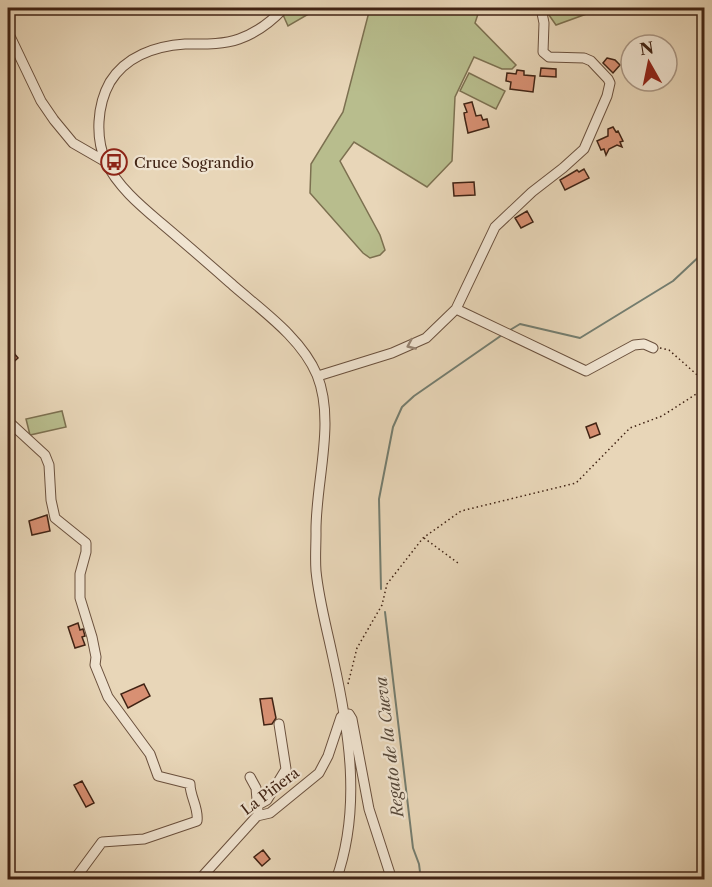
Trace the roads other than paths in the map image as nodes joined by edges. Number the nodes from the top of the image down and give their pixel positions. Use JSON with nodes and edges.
{"nodes":[{"id":1,"x":284,"y":8,"type":"edge"},
{"id":2,"x":541,"y":8,"type":"edge"},
{"id":3,"x":8,"y":32,"type":"edge"},
{"id":4,"x":106,"y":162,"type":"junction"},
{"id":5,"x":456,"y":309,"type":"junction"},
{"id":6,"x":653,"y":348,"type":"road end"},
{"id":7,"x":318,"y":376,"type":"junction"},
{"id":8,"x":8,"y":421,"type":"edge"},
{"id":9,"x":345,"y":714,"type":"junction"},
{"id":10,"x":279,"y":724,"type":"dead end"},
{"id":11,"x":250,"y":777,"type":"dead end"},
{"id":12,"x":258,"y":805,"type":"junction"},
{"id":13,"x":259,"y":816,"type":"junction"},
{"id":14,"x":74,"y":879,"type":"edge"},
{"id":15,"x":199,"y":879,"type":"edge"},
{"id":16,"x":336,"y":879,"type":"edge"},
{"id":17,"x":392,"y":879,"type":"edge"}],
"edges":[{"from":1,"to":4,"type":"street"},
{"from":2,"to":5,"type":"street"},
{"from":3,"to":4,"type":"street"},
{"from":4,"to":7,"type":"street"},
{"from":5,"to":6,"type":"street"},
{"from":5,"to":7,"type":"street","one_way":true},
{"from":7,"to":9,"type":"street"},
{"from":8,"to":14,"type":"street"},
{"from":9,"to":13,"type":"street","name":"La Piñera"},
{"from":9,"to":16,"type":"street"},
{"from":9,"to":17,"type":"street"},
{"from":10,"to":12,"type":"street"},
{"from":11,"to":12,"type":"street"},
{"from":12,"to":13,"type":"street"},
{"from":13,"to":15,"type":"street","name":"La Piñera"}]}
